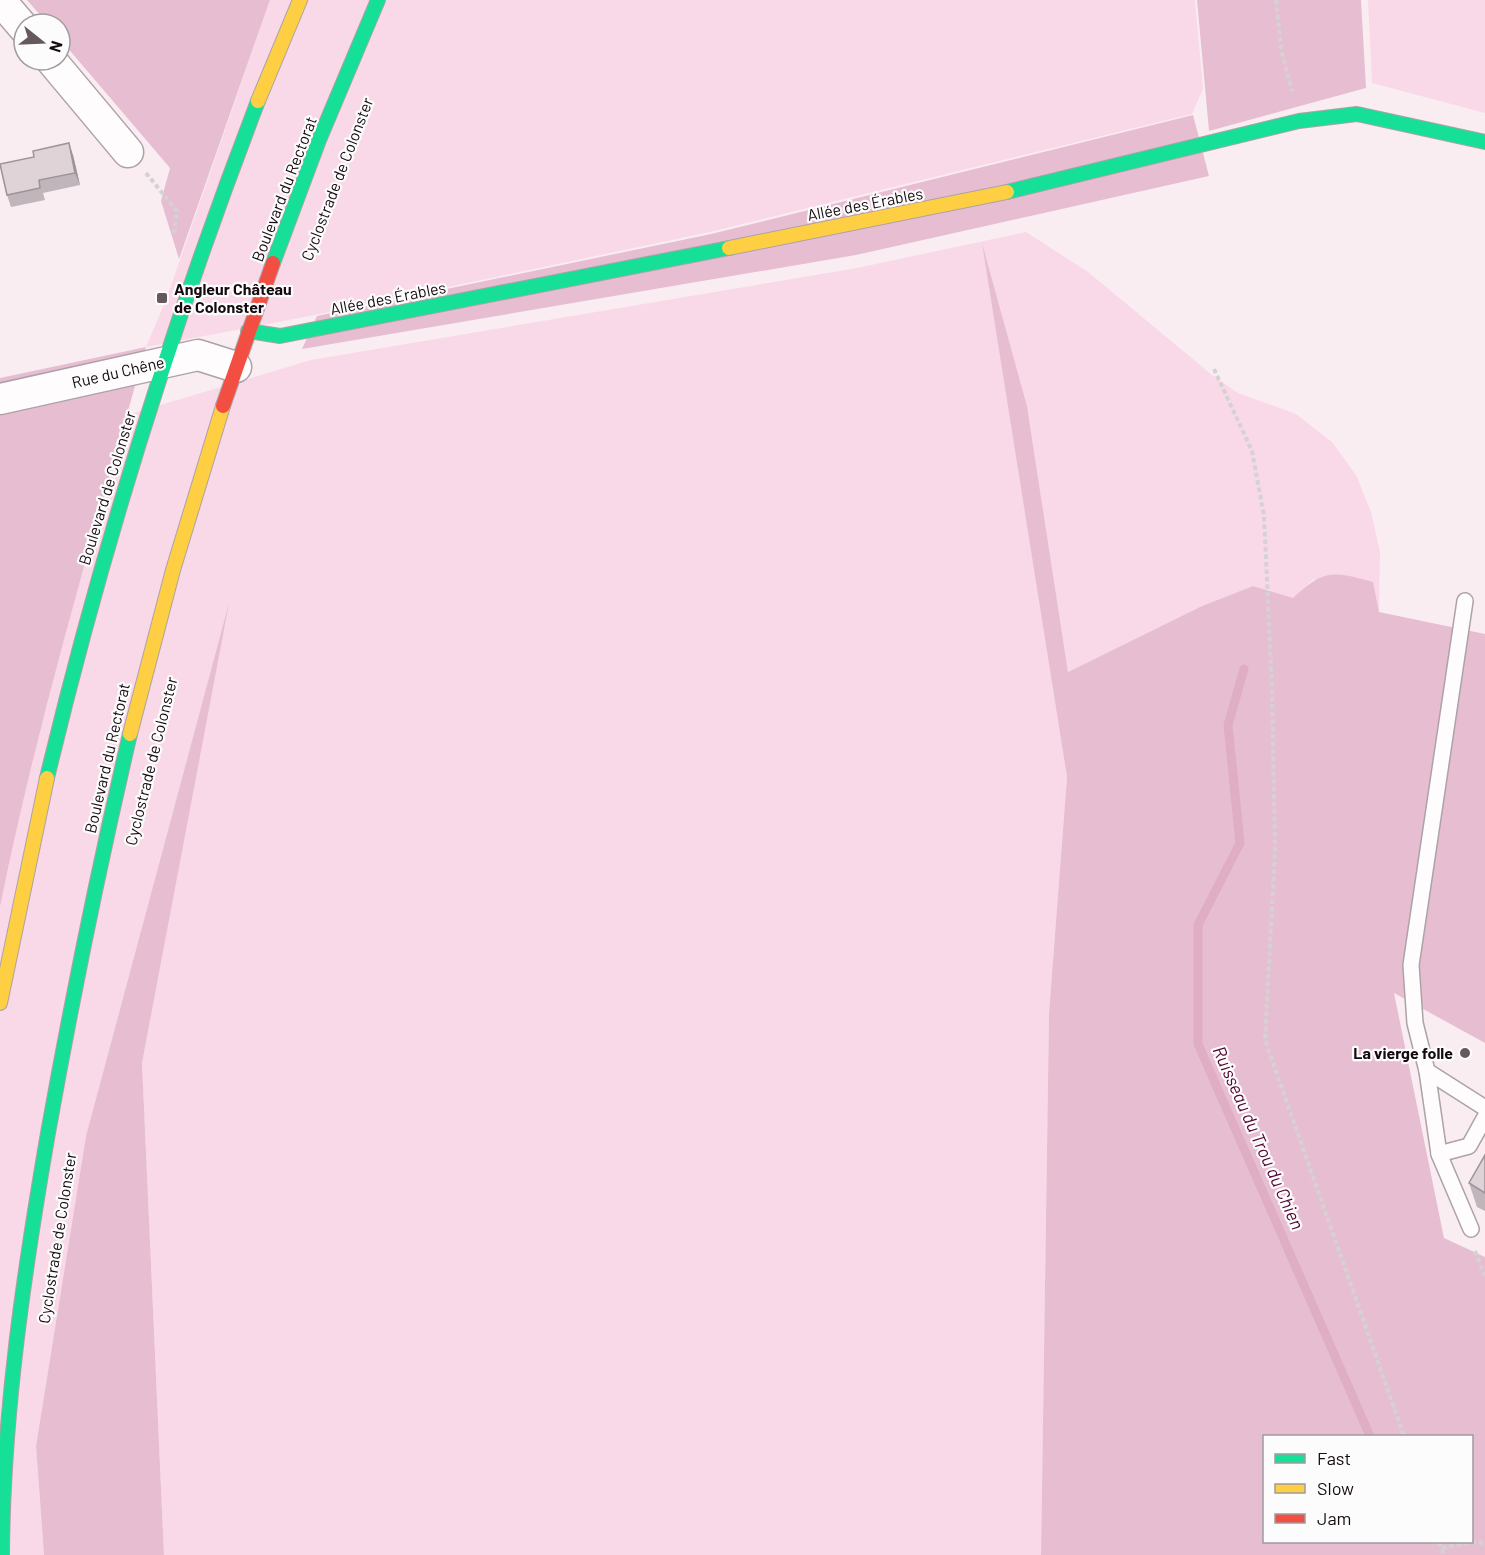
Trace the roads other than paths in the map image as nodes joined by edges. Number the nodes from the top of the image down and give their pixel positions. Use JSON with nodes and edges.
{"nodes":[{"id":1,"x":0,"y":0,"type":"edge"},
{"id":2,"x":300,"y":0,"type":"edge"},
{"id":3,"x":378,"y":0,"type":"edge"},
{"id":4,"x":12,"y":14,"type":"edge"},
{"id":5,"x":61,"y":72,"type":"edge"},
{"id":6,"x":1485,"y":142,"type":"edge"},
{"id":7,"x":128,"y":152,"type":"road end"},
{"id":8,"x":248,"y":331,"type":"junction"},
{"id":9,"x":163,"y":361,"type":"junction"},
{"id":10,"x":236,"y":367,"type":"junction"},
{"id":11,"x":0,"y":399,"type":"edge"},
{"id":12,"x":1465,"y":601,"type":"dead end"},
{"id":13,"x":0,"y":1003,"type":"edge"},
{"id":14,"x":1427,"y":1071,"type":"junction"},
{"id":15,"x":1485,"y":1108,"type":"edge"},
{"id":16,"x":1485,"y":1117,"type":"edge"},
{"id":17,"x":1439,"y":1154,"type":"junction"},
{"id":18,"x":1471,"y":1229,"type":"dead end"},
{"id":19,"x":2,"y":1555,"type":"edge"}],
"edges":[{"from":1,"to":4,"type":"street"},
{"from":2,"to":9,"type":"street","name":"Boulevard de Colonster"},
{"from":3,"to":8,"type":"street","name":"Boulevard du Rectorat"},
{"from":5,"to":7,"type":"street"},
{"from":6,"to":8,"type":"street","name":"Allée des Érables"},
{"from":8,"to":10,"type":"street","name":"Boulevard du Rectorat"},
{"from":9,"to":10,"type":"street","name":"Rue du Chêne"},
{"from":9,"to":11,"type":"street","name":"Rue du Chêne"},
{"from":9,"to":13,"type":"street","name":"Boulevard de Colonster"},
{"from":10,"to":19,"type":"street","name":"Boulevard du Rectorat"},
{"from":12,"to":14,"type":"lane"},
{"from":14,"to":15,"type":"lane"},
{"from":14,"to":17,"type":"lane"},
{"from":16,"to":17,"type":"lane"},
{"from":17,"to":18,"type":"lane"}]}
